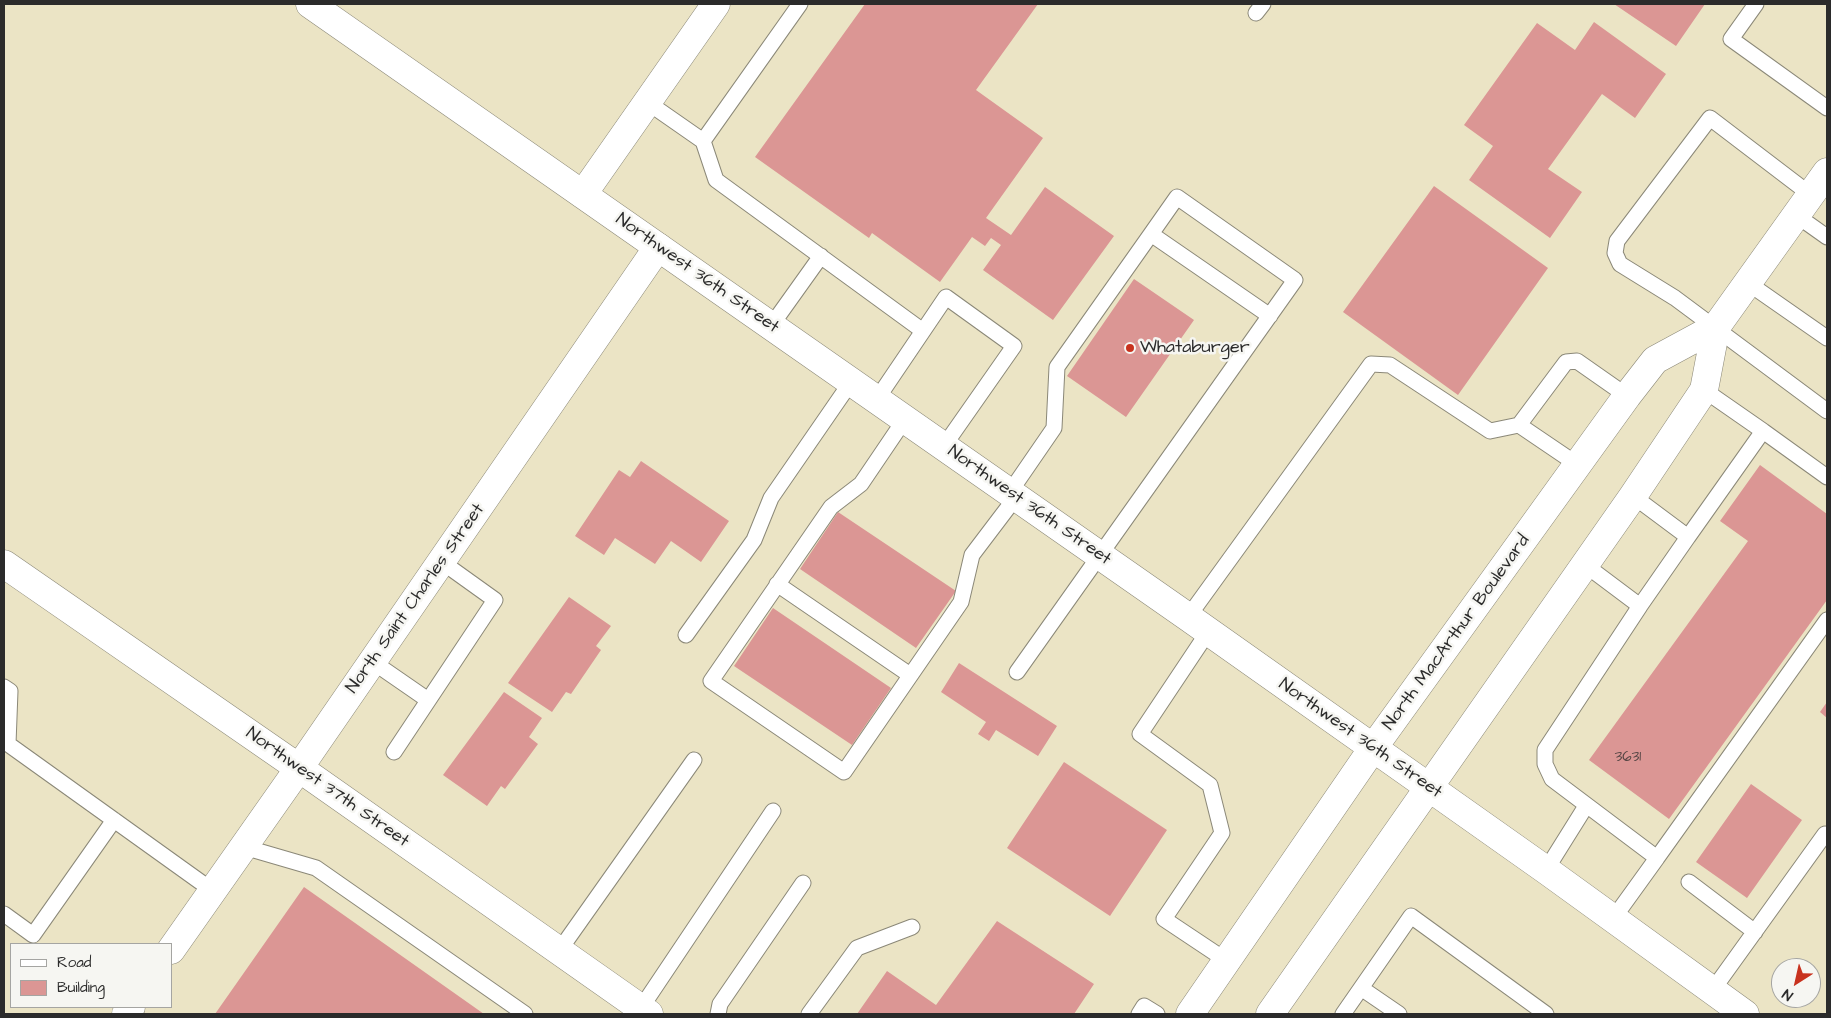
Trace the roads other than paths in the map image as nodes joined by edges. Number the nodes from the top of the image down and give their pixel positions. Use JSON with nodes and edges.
{"nodes":[{"id":1,"x":310,"y":4,"type":"edge"},
{"id":2,"x":716,"y":4,"type":"edge"},
{"id":3,"x":800,"y":4,"type":"edge"},
{"id":4,"x":1756,"y":4,"type":"edge"},
{"id":5,"x":647,"y":102,"type":"junction"},
{"id":6,"x":1827,"y":108,"type":"edge"},
{"id":7,"x":703,"y":141,"type":"junction"},
{"id":8,"x":1827,"y":172,"type":"edge"},
{"id":9,"x":583,"y":194,"type":"junction"},
{"id":10,"x":1804,"y":205,"type":"junction"},
{"id":11,"x":1151,"y":234,"type":"junction"},
{"id":12,"x":1827,"y":237,"type":"edge"},
{"id":13,"x":658,"y":247,"type":"junction"},
{"id":14,"x":821,"y":256,"type":"junction"},
{"id":15,"x":1748,"y":282,"type":"junction"},
{"id":16,"x":1270,"y":316,"type":"junction"},
{"id":17,"x":770,"y":326,"type":"junction"},
{"id":18,"x":1716,"y":328,"type":"junction"},
{"id":19,"x":923,"y":331,"type":"junction"},
{"id":20,"x":1827,"y":338,"type":"edge"},
{"id":21,"x":851,"y":382,"type":"junction"},
{"id":22,"x":1704,"y":390,"type":"junction"},
{"id":23,"x":1627,"y":396,"type":"junction"},
{"id":24,"x":877,"y":399,"type":"junction"},
{"id":25,"x":1827,"y":411,"type":"edge"},
{"id":26,"x":905,"y":419,"type":"junction"},
{"id":27,"x":1519,"y":425,"type":"junction"},
{"id":28,"x":1763,"y":430,"type":"junction"},
{"id":29,"x":944,"y":446,"type":"junction"},
{"id":30,"x":1578,"y":465,"type":"junction"},
{"id":31,"x":1827,"y":477,"type":"edge"},
{"id":32,"x":1013,"y":494,"type":"junction"},
{"id":33,"x":1633,"y":496,"type":"junction"},
{"id":34,"x":1688,"y":538,"type":"junction"},
{"id":35,"x":1100,"y":556,"type":"junction"},
{"id":36,"x":442,"y":562,"type":"junction"},
{"id":37,"x":4,"y":564,"type":"edge"},
{"id":38,"x":1584,"y":564,"type":"junction"},
{"id":39,"x":777,"y":584,"type":"junction"},
{"id":40,"x":1640,"y":606,"type":"junction"},
{"id":41,"x":1827,"y":620,"type":"edge"},
{"id":42,"x":1198,"y":624,"type":"junction"},
{"id":43,"x":686,"y":636,"type":"dead end"},
{"id":44,"x":372,"y":662,"type":"junction"},
{"id":45,"x":1017,"y":672,"type":"dead end"},
{"id":46,"x":910,"y":675,"type":"junction"},
{"id":47,"x":4,"y":687,"type":"edge"},
{"id":48,"x":428,"y":700,"type":"junction"},
{"id":49,"x":1373,"y":748,"type":"junction"},
{"id":50,"x":394,"y":752,"type":"dead end"},
{"id":51,"x":694,"y":760,"type":"dead end"},
{"id":52,"x":299,"y":768,"type":"junction"},
{"id":53,"x":1429,"y":788,"type":"junction"},
{"id":54,"x":1586,"y":806,"type":"junction"},
{"id":55,"x":773,"y":811,"type":"dead end"},
{"id":56,"x":114,"y":820,"type":"junction"},
{"id":57,"x":1827,"y":835,"type":"edge"},
{"id":58,"x":244,"y":847,"type":"junction"},
{"id":59,"x":1657,"y":858,"type":"junction"},
{"id":60,"x":1546,"y":870,"type":"junction"},
{"id":61,"x":1689,"y":882,"type":"dead end"},
{"id":62,"x":803,"y":883,"type":"dead end"},
{"id":63,"x":213,"y":891,"type":"junction"},
{"id":64,"x":4,"y":914,"type":"edge"},
{"id":65,"x":1613,"y":918,"type":"junction"},
{"id":66,"x":912,"y":927,"type":"dead end"},
{"id":67,"x":1755,"y":932,"type":"junction"},
{"id":68,"x":172,"y":949,"type":"edge"},
{"id":69,"x":559,"y":951,"type":"junction"},
{"id":70,"x":1227,"y":961,"type":"junction"},
{"id":71,"x":1361,"y":988,"type":"junction"},
{"id":72,"x":1712,"y":991,"type":"junction"},
{"id":73,"x":645,"y":1011,"type":"edge"},
{"id":74,"x":525,"y":1014,"type":"edge"},
{"id":75,"x":718,"y":1014,"type":"edge"},
{"id":76,"x":809,"y":1014,"type":"edge"},
{"id":77,"x":1139,"y":1014,"type":"edge"},
{"id":78,"x":1157,"y":1014,"type":"edge"},
{"id":79,"x":1190,"y":1014,"type":"edge"},
{"id":80,"x":1270,"y":1014,"type":"edge"},
{"id":81,"x":1343,"y":1014,"type":"edge"},
{"id":82,"x":1398,"y":1014,"type":"edge"},
{"id":83,"x":1546,"y":1014,"type":"edge"},
{"id":84,"x":1745,"y":1014,"type":"edge"}],
"edges":[{"from":1,"to":9,"type":"main road","name":"Northwest 36th Street"},
{"from":2,"to":5,"type":"main road"},
{"from":3,"to":7,"type":"lane"},
{"from":4,"to":6,"type":"lane"},
{"from":5,"to":7,"type":"lane"},
{"from":5,"to":9,"type":"main road"},
{"from":7,"to":14,"type":"lane"},
{"from":8,"to":10,"type":"main road","name":"North MacArthur Boulevard"},
{"from":9,"to":13,"type":"main road","name":"Northwest 36th Street"},
{"from":10,"to":12,"type":"lane"},
{"from":10,"to":15,"type":"main road","name":"North MacArthur Boulevard"},
{"from":10,"to":18,"type":"lane"},
{"from":11,"to":16,"type":"lane"},
{"from":11,"to":16,"type":"lane"},
{"from":11,"to":32,"type":"lane"},
{"from":13,"to":17,"type":"main road","name":"Northwest 36th Street"},
{"from":13,"to":36,"type":"main road","name":"North Saint Charles Street"},
{"from":14,"to":17,"type":"lane"},
{"from":14,"to":19,"type":"lane"},
{"from":15,"to":18,"type":"main road","name":"North MacArthur Boulevard"},
{"from":15,"to":20,"type":"lane"},
{"from":16,"to":35,"type":"lane"},
{"from":17,"to":21,"type":"main road","name":"Northwest 36th Street"},
{"from":18,"to":22,"type":"main road","name":"North MacArthur Boulevard"},
{"from":18,"to":23,"type":"main road","name":"North MacArthur Boulevard"},
{"from":18,"to":25,"type":"lane"},
{"from":19,"to":24,"type":"lane"},
{"from":19,"to":29,"type":"lane"},
{"from":21,"to":24,"type":"main road","name":"Northwest 36th Street"},
{"from":21,"to":43,"type":"lane"},
{"from":22,"to":28,"type":"lane"},
{"from":22,"to":33,"type":"main road","name":"North MacArthur Boulevard"},
{"from":23,"to":27,"type":"lane"},
{"from":23,"to":30,"type":"main road","name":"North MacArthur Boulevard"},
{"from":24,"to":26,"type":"main road","name":"Northwest 36th Street"},
{"from":26,"to":29,"type":"main road","name":"Northwest 36th Street"},
{"from":26,"to":39,"type":"lane"},
{"from":27,"to":30,"type":"lane"},
{"from":27,"to":42,"type":"lane"},
{"from":28,"to":31,"type":"lane"},
{"from":28,"to":34,"type":"lane"},
{"from":29,"to":32,"type":"main road","name":"Northwest 36th Street"},
{"from":30,"to":49,"type":"main road","name":"North MacArthur Boulevard"},
{"from":32,"to":35,"type":"main road","name":"Northwest 36th Street"},
{"from":32,"to":46,"type":"lane"},
{"from":33,"to":34,"type":"lane"},
{"from":33,"to":38,"type":"main road","name":"North MacArthur Boulevard"},
{"from":34,"to":40,"type":"lane"},
{"from":35,"to":42,"type":"main road","name":"Northwest 36th Street"},
{"from":35,"to":45,"type":"lane"},
{"from":36,"to":44,"type":"main road","name":"North Saint Charles Street"},
{"from":36,"to":48,"type":"lane"},
{"from":37,"to":52,"type":"main road","name":"Northwest 37th Street"},
{"from":38,"to":40,"type":"lane"},
{"from":38,"to":53,"type":"main road","name":"North MacArthur Boulevard"},
{"from":39,"to":46,"type":"lane"},
{"from":39,"to":46,"type":"lane"},
{"from":40,"to":54,"type":"lane"},
{"from":41,"to":59,"type":"lane"},
{"from":42,"to":49,"type":"main road","name":"Northwest 36th Street"},
{"from":42,"to":70,"type":"lane"},
{"from":44,"to":48,"type":"lane"},
{"from":44,"to":52,"type":"main road","name":"North Saint Charles Street"},
{"from":47,"to":56,"type":"lane"},
{"from":48,"to":50,"type":"lane"},
{"from":49,"to":53,"type":"main road","name":"Northwest 36th Street"},
{"from":49,"to":70,"type":"main road","name":"North MacArthur Boulevard"},
{"from":51,"to":69,"type":"lane"},
{"from":52,"to":58,"type":"main road","name":"North Saint Charles Street"},
{"from":52,"to":69,"type":"main road","name":"Northwest 37th Street"},
{"from":53,"to":60,"type":"main road","name":"Northwest 36th Street"},
{"from":53,"to":80,"type":"main road","name":"North MacArthur Boulevard"},
{"from":54,"to":59,"type":"lane"},
{"from":54,"to":60,"type":"lane"},
{"from":55,"to":73,"type":"lane"},
{"from":56,"to":63,"type":"lane"},
{"from":56,"to":64,"type":"lane"},
{"from":57,"to":67,"type":"lane"},
{"from":58,"to":63,"type":"main road","name":"North Saint Charles Street"},
{"from":58,"to":74,"type":"lane"},
{"from":59,"to":65,"type":"lane"},
{"from":60,"to":65,"type":"main road","name":"Northwest 36th Street"},
{"from":61,"to":67,"type":"lane"},
{"from":62,"to":75,"type":"lane"},
{"from":63,"to":68,"type":"main road","name":"North Saint Charles Street"},
{"from":65,"to":72,"type":"main road","name":"Northwest 36th Street"},
{"from":66,"to":76,"type":"lane"},
{"from":67,"to":72,"type":"lane"},
{"from":69,"to":73,"type":"main road","name":"Northwest 37th Street"},
{"from":70,"to":79,"type":"main road","name":"North MacArthur Boulevard"},
{"from":71,"to":81,"type":"lane"},
{"from":71,"to":82,"type":"lane"},
{"from":71,"to":83,"type":"lane"},
{"from":72,"to":84,"type":"main road","name":"Northwest 36th Street"},
{"from":77,"to":78,"type":"lane"}]}
